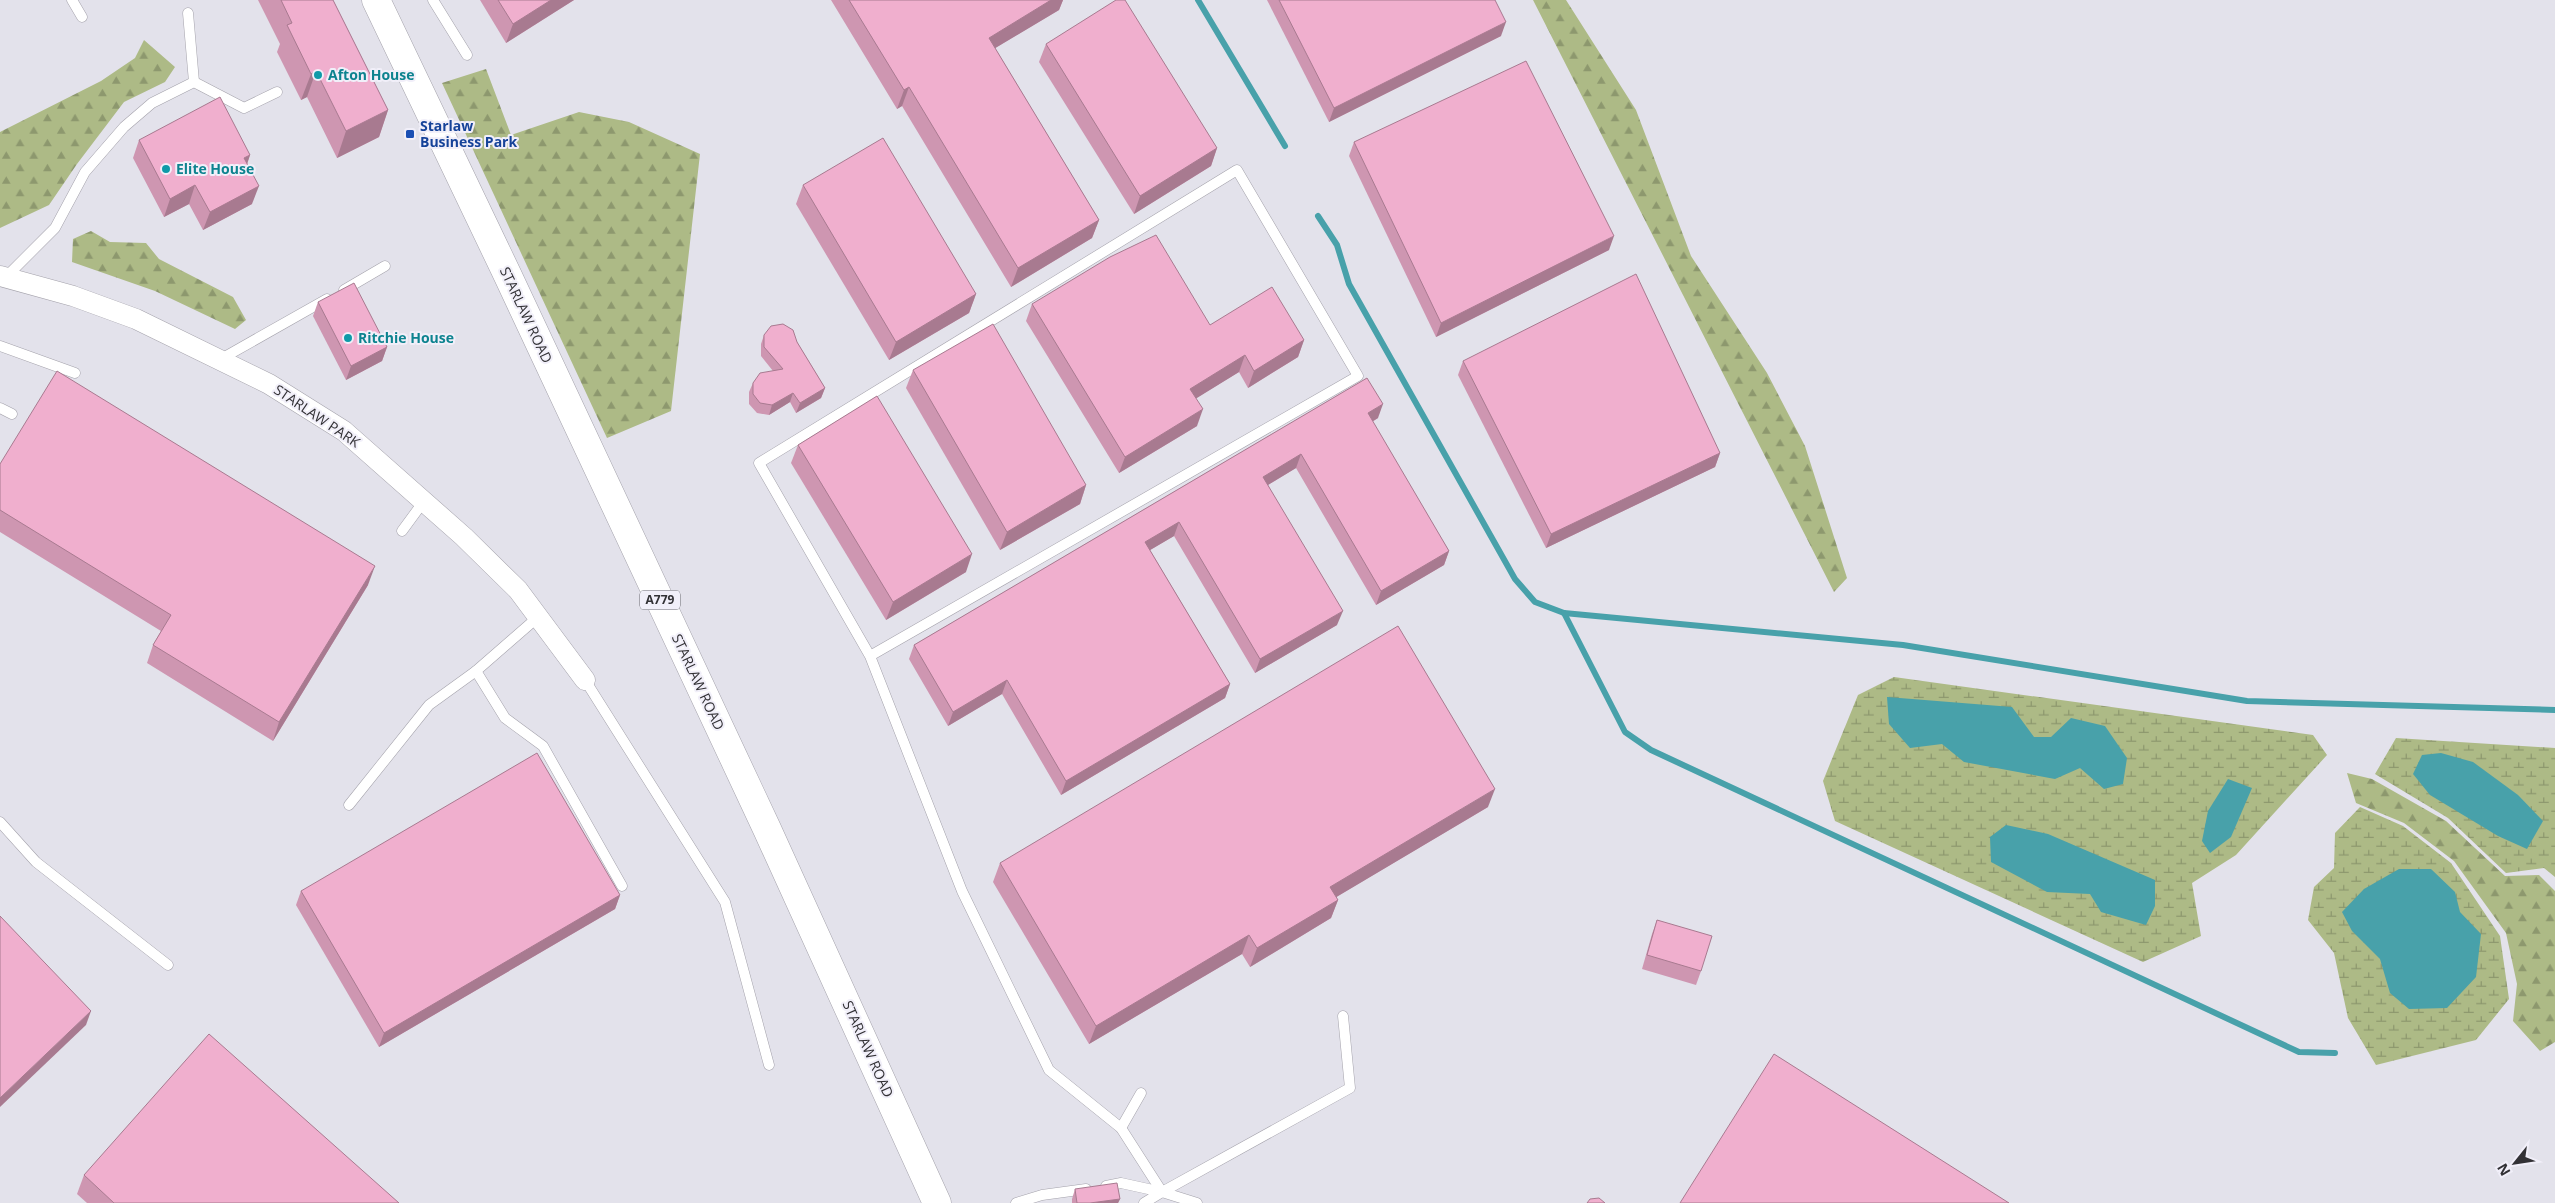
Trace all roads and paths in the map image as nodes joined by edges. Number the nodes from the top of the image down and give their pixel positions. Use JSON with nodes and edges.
{"nodes":[{"id":1,"x":72,"y":0,"type":"edge"},
{"id":2,"x":376,"y":0,"type":"edge"},
{"id":3,"x":434,"y":0,"type":"edge"},
{"id":4,"x":188,"y":13,"type":"dead end"},
{"id":5,"x":82,"y":17,"type":"dead end"},
{"id":6,"x":467,"y":55,"type":"dead end"},
{"id":7,"x":194,"y":82,"type":"junction"},
{"id":8,"x":277,"y":92,"type":"dead end"},
{"id":9,"x":385,"y":266,"type":"dead end"},
{"id":10,"x":3,"y":276,"type":"edge"},
{"id":11,"x":0,"y":346,"type":"edge"},
{"id":12,"x":221,"y":359,"type":"junction"},
{"id":13,"x":75,"y":373,"type":"dead end"},
{"id":14,"x":0,"y":408,"type":"edge"},
{"id":15,"x":12,"y":414,"type":"dead end"},
{"id":16,"x":424,"y":501,"type":"junction"},
{"id":17,"x":402,"y":531,"type":"dead end"},
{"id":18,"x":538,"y":617,"type":"junction"},
{"id":19,"x":870,"y":656,"type":"junction"},
{"id":20,"x":476,"y":671,"type":"junction"},
{"id":21,"x":585,"y":680,"type":"joint"},
{"id":22,"x":349,"y":805,"type":"dead end"},
{"id":23,"x":0,"y":822,"type":"edge"},
{"id":24,"x":622,"y":886,"type":"dead end"},
{"id":25,"x":168,"y":965,"type":"dead end"},
{"id":26,"x":1344,"y":1016,"type":"dead end"},
{"id":27,"x":769,"y":1065,"type":"dead end"},
{"id":28,"x":1141,"y":1094,"type":"dead end"},
{"id":29,"x":1121,"y":1128,"type":"junction"},
{"id":30,"x":1162,"y":1192,"type":"junction"},
{"id":31,"x":937,"y":1203,"type":"edge"},
{"id":32,"x":1016,"y":1203,"type":"edge"},
{"id":33,"x":1144,"y":1203,"type":"edge"},
{"id":34,"x":1197,"y":1203,"type":"edge"}],
"edges":[{"from":1,"to":5,"type":"lane"},
{"from":2,"to":31,"type":"main road","name":"STARLAW ROAD","number":"A779"},
{"from":3,"to":6,"type":"lane"},
{"from":4,"to":7,"type":"lane"},
{"from":7,"to":8,"type":"lane"},
{"from":7,"to":10,"type":"lane"},
{"from":9,"to":12,"type":"lane"},
{"from":10,"to":12,"type":"street","name":"STARLAW PARK"},
{"from":11,"to":13,"type":"lane"},
{"from":12,"to":16,"type":"street","name":"STARLAW PARK"},
{"from":14,"to":15,"type":"lane"},
{"from":16,"to":17,"type":"lane"},
{"from":16,"to":18,"type":"street","name":"STARLAW PARK"},
{"from":18,"to":20,"type":"lane"},
{"from":18,"to":21,"type":"street","name":"STARLAW PARK"},
{"from":19,"to":19,"type":"lane"},
{"from":19,"to":29,"type":"lane"},
{"from":20,"to":22,"type":"lane"},
{"from":20,"to":24,"type":"lane"},
{"from":21,"to":27,"type":"lane"},
{"from":23,"to":25,"type":"lane"},
{"from":26,"to":30,"type":"lane"},
{"from":28,"to":29,"type":"lane"},
{"from":29,"to":30,"type":"lane"},
{"from":30,"to":32,"type":"lane"},
{"from":30,"to":33,"type":"lane"},
{"from":30,"to":34,"type":"lane"}]}
